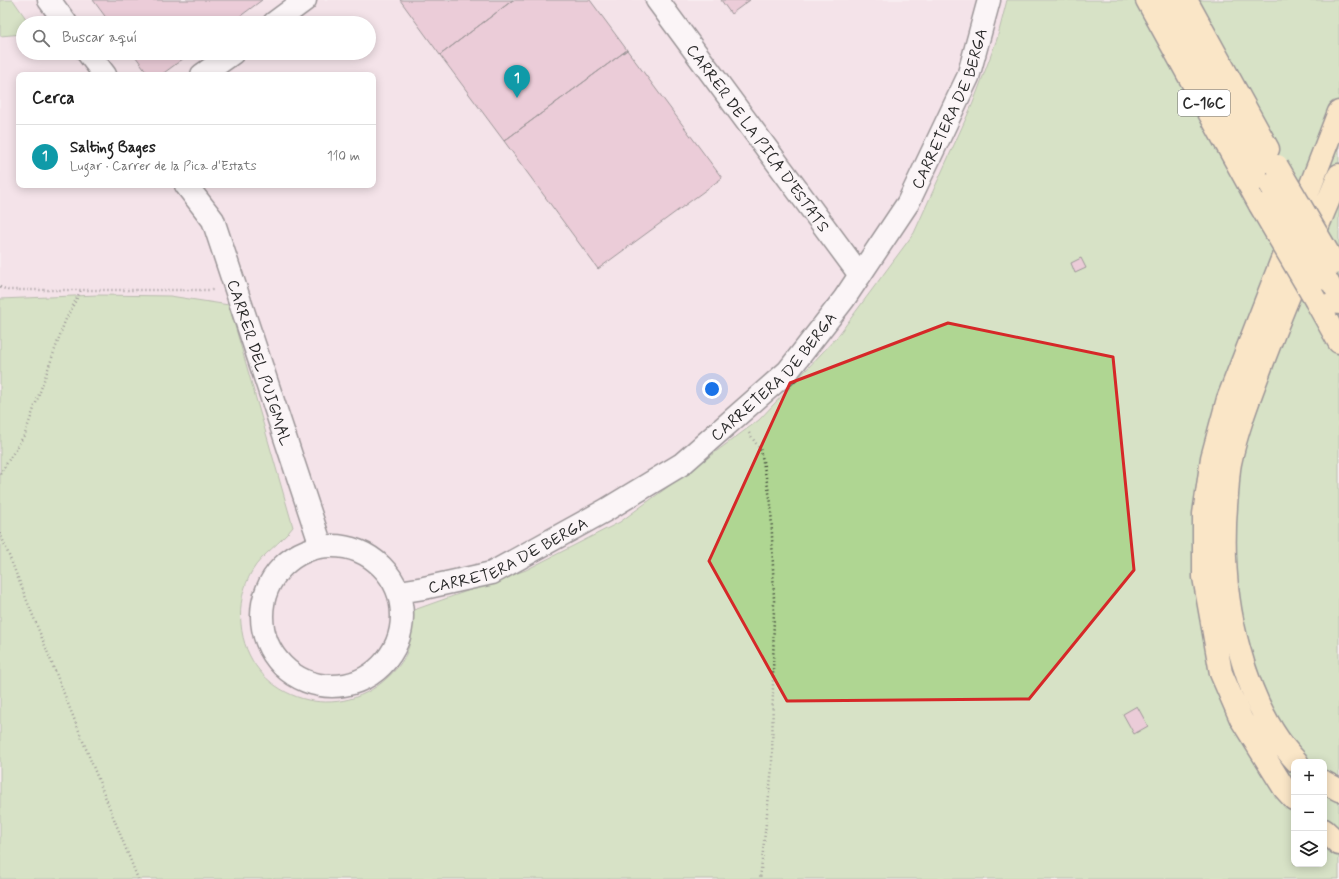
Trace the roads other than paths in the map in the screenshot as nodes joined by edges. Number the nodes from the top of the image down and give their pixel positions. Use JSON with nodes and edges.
{"nodes":[{"id":1,"x":49,"y":0,"type":"edge"},
{"id":2,"x":305,"y":0,"type":"edge"},
{"id":3,"x":657,"y":0,"type":"edge"},
{"id":4,"x":989,"y":0,"type":"edge"},
{"id":5,"x":1147,"y":0,"type":"edge"},
{"id":6,"x":1168,"y":0,"type":"edge"},
{"id":7,"x":1186,"y":0,"type":"edge"},
{"id":8,"x":61,"y":16,"type":"edge"},
{"id":9,"x":283,"y":16,"type":"edge"},
{"id":10,"x":93,"y":60,"type":"edge"},
{"id":11,"x":222,"y":60,"type":"edge"},
{"id":12,"x":102,"y":72,"type":"edge"},
{"id":13,"x":206,"y":72,"type":"edge"},
{"id":14,"x":1339,"y":99,"type":"edge"},
{"id":15,"x":1337,"y":118,"type":"edge"},
{"id":16,"x":1274,"y":175,"type":"junction"},
{"id":17,"x":1339,"y":175,"type":"edge"},
{"id":18,"x":188,"y":188,"type":"edge"},
{"id":19,"x":1333,"y":271,"type":"edge"},
{"id":20,"x":860,"y":275,"type":"junction"},
{"id":21,"x":1339,"y":303,"type":"edge"},
{"id":22,"x":1339,"y":342,"type":"edge"},
{"id":23,"x":321,"y":546,"type":"junction"},
{"id":24,"x":399,"y":592,"type":"junction"},
{"id":25,"x":1294,"y":759,"type":"edge"},
{"id":26,"x":1327,"y":784,"type":"edge"},
{"id":27,"x":1339,"y":790,"type":"edge"},
{"id":28,"x":1291,"y":796,"type":"edge"},
{"id":29,"x":1325,"y":831,"type":"edge"},
{"id":30,"x":1339,"y":844,"type":"edge"}],
"edges":[{"from":1,"to":8,"type":"street"},
{"from":2,"to":9,"type":"street"},
{"from":3,"to":20,"type":"street","name":"CARRER DE LA PICA D'ESTATS"},
{"from":4,"to":20,"type":"street","name":"CARRETERA DE BERGA"},
{"from":5,"to":22,"type":"main road","number":"C-16C","bridge":true},
{"from":6,"to":16,"type":"main road","number":"C-16C"},
{"from":7,"to":16,"type":"main road"},
{"from":10,"to":12,"type":"street"},
{"from":11,"to":13,"type":"street"},
{"from":14,"to":15,"type":"main road"},
{"from":15,"to":28,"type":"main road"},
{"from":16,"to":19,"type":"main road","number":"C-16C","bridge":true},
{"from":17,"to":25,"type":"main road"},
{"from":18,"to":23,"type":"street","name":"CARRER DEL PUIGMAL"},
{"from":19,"to":21,"type":"main road","number":"C-16C"},
{"from":20,"to":24,"type":"street","name":"CARRETERA DE BERGA"},
{"from":23,"to":24,"type":"street"},
{"from":23,"to":24,"type":"street"},
{"from":26,"to":27,"type":"main road"},
{"from":29,"to":30,"type":"main road"}]}
